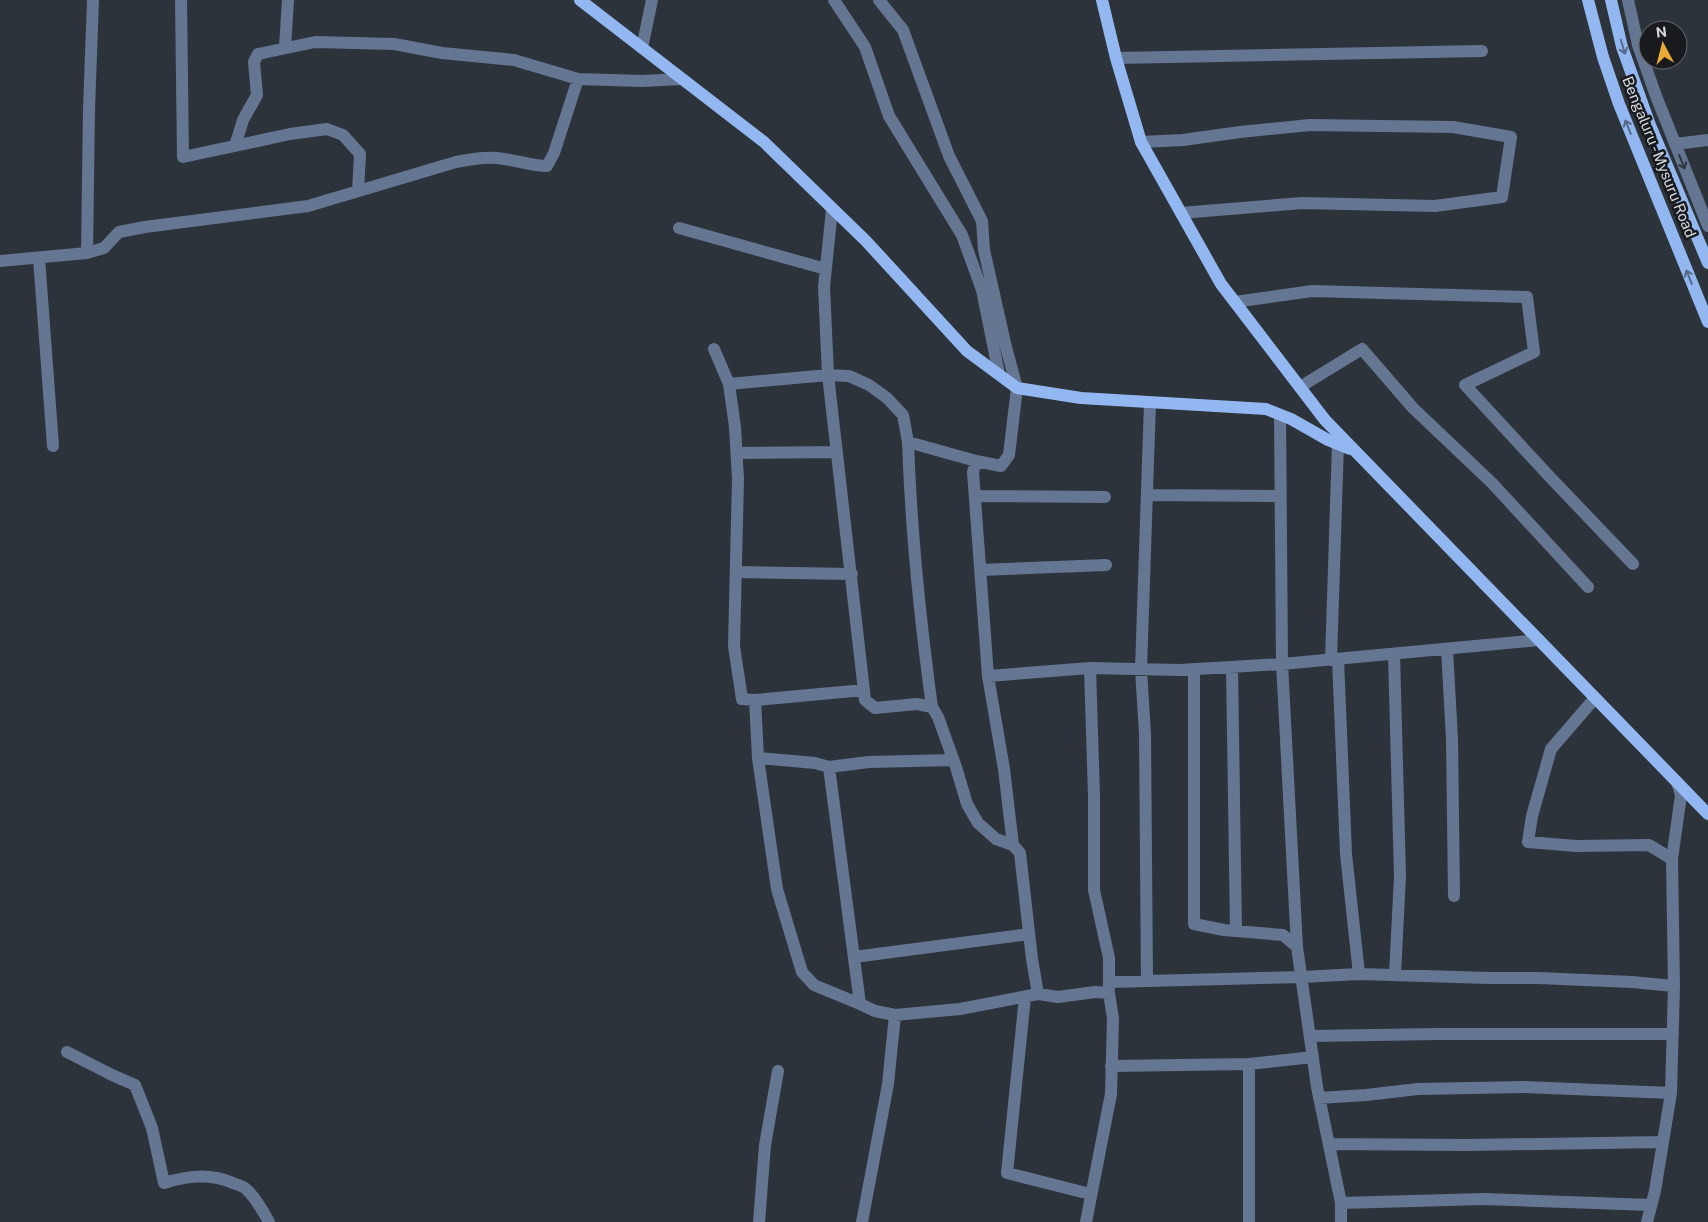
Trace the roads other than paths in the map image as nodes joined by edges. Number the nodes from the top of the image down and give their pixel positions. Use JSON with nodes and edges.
{"nodes":[{"id":1,"x":93,"y":0,"type":"edge"},
{"id":2,"x":181,"y":0,"type":"edge"},
{"id":3,"x":288,"y":0,"type":"edge"},
{"id":4,"x":580,"y":0,"type":"edge"},
{"id":5,"x":652,"y":0,"type":"edge"},
{"id":6,"x":834,"y":0,"type":"edge"},
{"id":7,"x":879,"y":0,"type":"edge"},
{"id":8,"x":1102,"y":0,"type":"edge"},
{"id":9,"x":1588,"y":0,"type":"edge"},
{"id":10,"x":1612,"y":0,"type":"edge"},
{"id":11,"x":1628,"y":0,"type":"edge"},
{"id":12,"x":285,"y":47,"type":"junction"},
{"id":13,"x":642,"y":48,"type":"junction"},
{"id":14,"x":1482,"y":52,"type":"dead end"},
{"id":15,"x":1116,"y":58,"type":"junction"},
{"id":16,"x":578,"y":78,"type":"junction"},
{"id":17,"x":681,"y":78,"type":"junction"},
{"id":18,"x":1708,"y":140,"type":"edge"},
{"id":19,"x":1141,"y":142,"type":"junction"},
{"id":20,"x":1675,"y":144,"type":"junction"},
{"id":21,"x":235,"y":146,"type":"junction"},
{"id":22,"x":358,"y":190,"type":"junction"},
{"id":23,"x":832,"y":209,"type":"junction"},
{"id":24,"x":1181,"y":213,"type":"junction"},
{"id":25,"x":1708,"y":226,"type":"edge"},
{"id":26,"x":679,"y":228,"type":"dead end"},
{"id":27,"x":87,"y":253,"type":"junction"},
{"id":28,"x":39,"y":258,"type":"junction"},
{"id":29,"x":0,"y":261,"type":"edge"},
{"id":30,"x":1708,"y":263,"type":"edge"},
{"id":31,"x":826,"y":269,"type":"junction"},
{"id":32,"x":1235,"y":302,"type":"junction"},
{"id":33,"x":1708,"y":322,"type":"edge"},
{"id":34,"x":714,"y":349,"type":"dead end"},
{"id":35,"x":999,"y":374,"type":"junction"},
{"id":36,"x":828,"y":375,"type":"junction"},
{"id":37,"x":729,"y":384,"type":"junction"},
{"id":38,"x":1300,"y":387,"type":"junction"},
{"id":39,"x":1017,"y":388,"type":"junction"},
{"id":40,"x":1150,"y":403,"type":"junction"},
{"id":41,"x":1280,"y":415,"type":"junction"},
{"id":42,"x":908,"y":442,"type":"junction"},
{"id":43,"x":1338,"y":443,"type":"junction"},
{"id":44,"x":53,"y":446,"type":"dead end"},
{"id":45,"x":736,"y":452,"type":"junction"},
{"id":46,"x":837,"y":452,"type":"junction"},
{"id":47,"x":1357,"y":452,"type":"junction"},
{"id":48,"x":976,"y":460,"type":"junction"},
{"id":49,"x":1147,"y":495,"type":"junction"},
{"id":50,"x":975,"y":496,"type":"junction"},
{"id":51,"x":1280,"y":496,"type":"junction"},
{"id":52,"x":1106,"y":497,"type":"dead end"},
{"id":53,"x":1633,"y":564,"type":"dead end"},
{"id":54,"x":1106,"y":565,"type":"dead end"},
{"id":55,"x":980,"y":570,"type":"junction"},
{"id":56,"x":736,"y":572,"type":"junction"},
{"id":57,"x":852,"y":574,"type":"junction"},
{"id":58,"x":1588,"y":587,"type":"dead end"},
{"id":59,"x":1539,"y":640,"type":"junction"},
{"id":60,"x":1447,"y":649,"type":"junction"},
{"id":61,"x":1394,"y":654,"type":"junction"},
{"id":62,"x":1335,"y":660,"type":"junction"},
{"id":63,"x":1282,"y":664,"type":"junction"},
{"id":64,"x":1232,"y":667,"type":"junction"},
{"id":65,"x":1090,"y":668,"type":"junction"},
{"id":66,"x":1141,"y":669,"type":"junction"},
{"id":67,"x":1194,"y":669,"type":"junction"},
{"id":68,"x":988,"y":676,"type":"junction"},
{"id":69,"x":864,"y":690,"type":"junction"},
{"id":70,"x":1595,"y":698,"type":"junction"},
{"id":71,"x":756,"y":700,"type":"junction"},
{"id":72,"x":932,"y":707,"type":"junction"},
{"id":73,"x":758,"y":758,"type":"junction"},
{"id":74,"x":953,"y":760,"type":"junction"},
{"id":75,"x":829,"y":767,"type":"junction"},
{"id":76,"x":1677,"y":782,"type":"junction"},
{"id":77,"x":1708,"y":814,"type":"edge"},
{"id":78,"x":1012,"y":845,"type":"junction"},
{"id":79,"x":1672,"y":859,"type":"junction"},
{"id":80,"x":1454,"y":896,"type":"dead end"},
{"id":81,"x":1236,"y":931,"type":"junction"},
{"id":82,"x":1029,"y":934,"type":"junction"},
{"id":83,"x":1297,"y":947,"type":"junction"},
{"id":84,"x":854,"y":957,"type":"junction"},
{"id":85,"x":1359,"y":974,"type":"junction"},
{"id":86,"x":1395,"y":974,"type":"junction"},
{"id":87,"x":1302,"y":977,"type":"junction"},
{"id":88,"x":1147,"y":980,"type":"junction"},
{"id":89,"x":1674,"y":986,"type":"junction"},
{"id":90,"x":1109,"y":987,"type":"junction"},
{"id":91,"x":1038,"y":994,"type":"junction"},
{"id":92,"x":1025,"y":996,"type":"junction"},
{"id":93,"x":860,"y":1004,"type":"junction"},
{"id":94,"x":895,"y":1015,"type":"junction"},
{"id":95,"x":1673,"y":1034,"type":"junction"},
{"id":96,"x":1310,"y":1036,"type":"junction"},
{"id":97,"x":67,"y":1052,"type":"dead end"},
{"id":98,"x":1313,"y":1057,"type":"junction"},
{"id":99,"x":1249,"y":1064,"type":"junction"},
{"id":100,"x":1111,"y":1066,"type":"junction"},
{"id":101,"x":778,"y":1072,"type":"dead end"},
{"id":102,"x":1671,"y":1093,"type":"junction"},
{"id":103,"x":1319,"y":1098,"type":"junction"},
{"id":104,"x":1663,"y":1142,"type":"junction"},
{"id":105,"x":1329,"y":1144,"type":"junction"},
{"id":106,"x":1090,"y":1194,"type":"junction"},
{"id":107,"x":1341,"y":1203,"type":"junction"},
{"id":108,"x":1651,"y":1204,"type":"junction"},
{"id":109,"x":269,"y":1222,"type":"edge"},
{"id":110,"x":759,"y":1222,"type":"edge"},
{"id":111,"x":862,"y":1222,"type":"edge"},
{"id":112,"x":1086,"y":1222,"type":"edge"},
{"id":113,"x":1249,"y":1222,"type":"edge"},
{"id":114,"x":1341,"y":1222,"type":"edge"},
{"id":115,"x":1647,"y":1222,"type":"edge"}],
"edges":[{"from":1,"to":27,"type":"street"},
{"from":2,"to":21,"type":"street"},
{"from":3,"to":12,"type":"street"},
{"from":4,"to":13,"type":"main road"},
{"from":5,"to":13,"type":"street"},
{"from":6,"to":35,"type":"street"},
{"from":7,"to":39,"type":"street"},
{"from":8,"to":15,"type":"main road"},
{"from":33,"to":9,"type":"main road","name":"Bengaluru - Mysuru Road","one_way":true},
{"from":10,"to":30,"type":"main road","name":"Bengaluru - Mysuru Road","one_way":true},
{"from":11,"to":20,"type":"street"},
{"from":12,"to":16,"type":"street"},
{"from":12,"to":21,"type":"street"},
{"from":13,"to":17,"type":"main road"},
{"from":14,"to":15,"type":"street"},
{"from":15,"to":19,"type":"main road"},
{"from":16,"to":17,"type":"street"},
{"from":16,"to":22,"type":"street"},
{"from":17,"to":23,"type":"main road"},
{"from":18,"to":20,"type":"street"},
{"from":19,"to":24,"type":"main road"},
{"from":19,"to":24,"type":"street"},
{"from":20,"to":25,"type":"street","one_way":true},
{"from":21,"to":22,"type":"street"},
{"from":22,"to":27,"type":"street"},
{"from":23,"to":31,"type":"street"},
{"from":23,"to":35,"type":"main road"},
{"from":24,"to":32,"type":"main road"},
{"from":26,"to":31,"type":"street"},
{"from":27,"to":28,"type":"street"},
{"from":28,"to":29,"type":"street"},
{"from":28,"to":44,"type":"street"},
{"from":31,"to":36,"type":"street"},
{"from":32,"to":38,"type":"main road"},
{"from":32,"to":53,"type":"street"},
{"from":34,"to":37,"type":"street"},
{"from":35,"to":39,"type":"main road"},
{"from":36,"to":37,"type":"street"},
{"from":36,"to":42,"type":"street"},
{"from":36,"to":46,"type":"street"},
{"from":37,"to":45,"type":"street"},
{"from":38,"to":47,"type":"main road"},
{"from":38,"to":58,"type":"street"},
{"from":39,"to":40,"type":"main road"},
{"from":39,"to":48,"type":"street"},
{"from":40,"to":41,"type":"main road"},
{"from":40,"to":49,"type":"street"},
{"from":41,"to":43,"type":"main road"},
{"from":41,"to":51,"type":"street"},
{"from":42,"to":48,"type":"street"},
{"from":42,"to":72,"type":"street"},
{"from":43,"to":47,"type":"main road"},
{"from":43,"to":62,"type":"street"},
{"from":45,"to":46,"type":"street"},
{"from":45,"to":56,"type":"street"},
{"from":46,"to":57,"type":"street"},
{"from":47,"to":59,"type":"main road"},
{"from":48,"to":50,"type":"street"},
{"from":49,"to":51,"type":"street"},
{"from":49,"to":66,"type":"street"},
{"from":50,"to":52,"type":"street"},
{"from":50,"to":55,"type":"street"},
{"from":51,"to":63,"type":"street"},
{"from":54,"to":55,"type":"street"},
{"from":55,"to":68,"type":"street"},
{"from":56,"to":57,"type":"street"},
{"from":56,"to":71,"type":"street"},
{"from":57,"to":69,"type":"street"},
{"from":59,"to":60,"type":"street"},
{"from":59,"to":70,"type":"main road"},
{"from":60,"to":61,"type":"street"},
{"from":60,"to":80,"type":"street"},
{"from":61,"to":62,"type":"street"},
{"from":61,"to":86,"type":"street"},
{"from":62,"to":63,"type":"street"},
{"from":62,"to":85,"type":"street"},
{"from":63,"to":64,"type":"street"},
{"from":63,"to":83,"type":"street"},
{"from":64,"to":67,"type":"street"},
{"from":64,"to":81,"type":"street"},
{"from":65,"to":66,"type":"street"},
{"from":65,"to":68,"type":"street"},
{"from":65,"to":90,"type":"street"},
{"from":66,"to":67,"type":"street"},
{"from":66,"to":88,"type":"street"},
{"from":67,"to":81,"type":"street"},
{"from":68,"to":78,"type":"street"},
{"from":69,"to":71,"type":"street"},
{"from":69,"to":72,"type":"street"},
{"from":70,"to":76,"type":"main road"},
{"from":70,"to":79,"type":"street"},
{"from":71,"to":73,"type":"street"},
{"from":72,"to":74,"type":"street"},
{"from":73,"to":75,"type":"street"},
{"from":73,"to":93,"type":"street"},
{"from":74,"to":75,"type":"street"},
{"from":74,"to":78,"type":"street"},
{"from":75,"to":84,"type":"street"},
{"from":76,"to":77,"type":"main road"},
{"from":76,"to":79,"type":"street"},
{"from":78,"to":82,"type":"street"},
{"from":79,"to":89,"type":"street"},
{"from":81,"to":83,"type":"street"},
{"from":82,"to":84,"type":"street"},
{"from":82,"to":91,"type":"street"},
{"from":83,"to":87,"type":"street"},
{"from":84,"to":93,"type":"street"},
{"from":85,"to":86,"type":"street"},
{"from":85,"to":87,"type":"street"},
{"from":86,"to":89,"type":"street"},
{"from":87,"to":88,"type":"street"},
{"from":87,"to":96,"type":"street"},
{"from":88,"to":90,"type":"street"},
{"from":89,"to":95,"type":"street"},
{"from":90,"to":91,"type":"street"},
{"from":90,"to":100,"type":"street"},
{"from":91,"to":92,"type":"street"},
{"from":92,"to":94,"type":"street"},
{"from":92,"to":106,"type":"street"},
{"from":93,"to":94,"type":"street"},
{"from":94,"to":111,"type":"street"},
{"from":95,"to":96,"type":"street"},
{"from":95,"to":102,"type":"street"},
{"from":96,"to":98,"type":"street"},
{"from":97,"to":109,"type":"street"},
{"from":98,"to":99,"type":"street"},
{"from":98,"to":103,"type":"street"},
{"from":99,"to":100,"type":"street"},
{"from":99,"to":113,"type":"street"},
{"from":100,"to":106,"type":"street"},
{"from":101,"to":110,"type":"street"},
{"from":102,"to":103,"type":"street"},
{"from":102,"to":104,"type":"street"},
{"from":103,"to":105,"type":"street"},
{"from":104,"to":105,"type":"street"},
{"from":104,"to":108,"type":"street"},
{"from":105,"to":107,"type":"street"},
{"from":106,"to":112,"type":"street"},
{"from":107,"to":108,"type":"street"},
{"from":107,"to":114,"type":"street"},
{"from":108,"to":115,"type":"street"}]}
